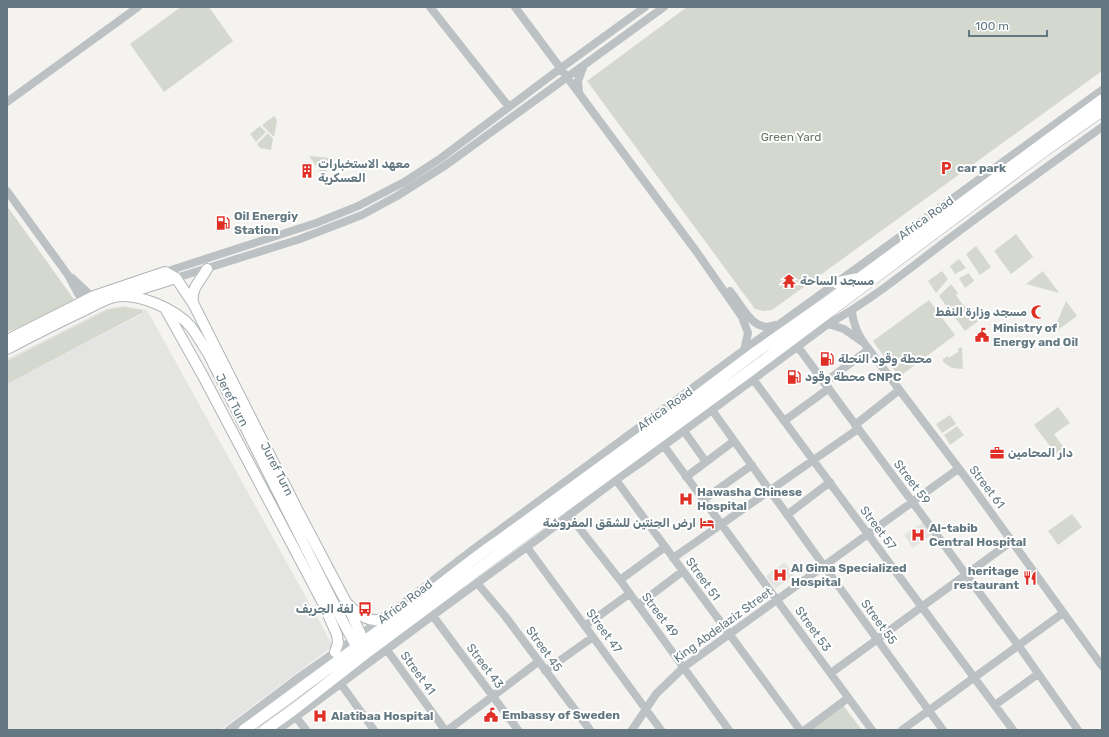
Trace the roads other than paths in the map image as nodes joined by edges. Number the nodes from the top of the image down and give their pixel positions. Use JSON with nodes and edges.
{"nodes":[{"id":1,"x":138,"y":7,"type":"edge"},
{"id":2,"x":430,"y":7,"type":"edge"},
{"id":3,"x":515,"y":7,"type":"edge"},
{"id":4,"x":645,"y":7,"type":"edge"},
{"id":5,"x":664,"y":7,"type":"edge"},
{"id":6,"x":585,"y":64,"type":"junction"},
{"id":7,"x":561,"y":68,"type":"junction"},
{"id":8,"x":568,"y":77,"type":"junction"},
{"id":9,"x":1102,"y":90,"type":"edge"},
{"id":10,"x":580,"y":93,"type":"junction"},
{"id":11,"x":1102,"y":100,"type":"edge"},
{"id":12,"x":7,"y":102,"type":"edge"},
{"id":13,"x":509,"y":107,"type":"junction"},
{"id":14,"x":1102,"y":111,"type":"edge"},
{"id":15,"x":1102,"y":127,"type":"edge"},
{"id":16,"x":441,"y":158,"type":"junction"},
{"id":17,"x":446,"y":165,"type":"junction"},
{"id":18,"x":988,"y":189,"type":"junction"},
{"id":19,"x":7,"y":191,"type":"edge"},
{"id":20,"x":358,"y":206,"type":"junction"},
{"id":21,"x":362,"y":215,"type":"junction"},
{"id":22,"x":206,"y":269,"type":"junction"},
{"id":23,"x":165,"y":272,"type":"junction"},
{"id":24,"x":715,"y":277,"type":"junction"},
{"id":25,"x":176,"y":278,"type":"junction"},
{"id":26,"x":858,"y":279,"type":"junction"},
{"id":27,"x":837,"y":283,"type":"junction"},
{"id":28,"x":114,"y":297,"type":"junction"},
{"id":29,"x":90,"y":298,"type":"junction"},
{"id":30,"x":194,"y":305,"type":"junction"},
{"id":31,"x":166,"y":310,"type":"junction"},
{"id":32,"x":852,"y":311,"type":"junction"},
{"id":33,"x":782,"y":322,"type":"junction"},
{"id":34,"x":828,"y":324,"type":"junction"},
{"id":35,"x":7,"y":340,"type":"edge"},
{"id":36,"x":798,"y":347,"type":"junction"},
{"id":37,"x":866,"y":347,"type":"junction"},
{"id":38,"x":7,"y":350,"type":"edge"},
{"id":39,"x":744,"y":350,"type":"junction"},
{"id":40,"x":753,"y":379,"type":"junction"},
{"id":41,"x":826,"y":386,"type":"junction"},
{"id":42,"x":898,"y":391,"type":"junction"},
{"id":43,"x":712,"y":410,"type":"junction"},
{"id":44,"x":657,"y":421,"type":"junction"},
{"id":45,"x":784,"y":421,"type":"junction"},
{"id":46,"x":856,"y":427,"type":"junction"},
{"id":47,"x":684,"y":431,"type":"junction"},
{"id":48,"x":734,"y":441,"type":"junction"},
{"id":49,"x":664,"y":446,"type":"junction"},
{"id":50,"x":814,"y":460,"type":"junction"},
{"id":51,"x":706,"y":462,"type":"junction"},
{"id":52,"x":752,"y":466,"type":"junction"},
{"id":53,"x":958,"y":469,"type":"junction"},
{"id":54,"x":686,"y":477,"type":"junction"},
{"id":55,"x":616,"y":480,"type":"junction"},
{"id":56,"x":830,"y":482,"type":"junction"},
{"id":57,"x":581,"y":488,"type":"junction"},
{"id":58,"x":770,"y":491,"type":"junction"},
{"id":59,"x":703,"y":500,"type":"junction"},
{"id":60,"x":912,"y":503,"type":"junction"},
{"id":61,"x":569,"y":515,"type":"junction"},
{"id":62,"x":787,"y":515,"type":"junction"},
{"id":63,"x":722,"y":526,"type":"junction"},
{"id":64,"x":868,"y":535,"type":"junction"},
{"id":65,"x":1012,"y":541,"type":"junction"},
{"id":66,"x":527,"y":547,"type":"junction"},
{"id":67,"x":665,"y":547,"type":"junction"},
{"id":68,"x":485,"y":549,"type":"junction"},
{"id":69,"x":471,"y":551,"type":"junction"},
{"id":70,"x":673,"y":558,"type":"junction"},
{"id":71,"x":491,"y":560,"type":"junction"},
{"id":72,"x":824,"y":566,"type":"junction"},
{"id":73,"x":683,"y":572,"type":"junction"},
{"id":74,"x":489,"y":573,"type":"junction"},
{"id":75,"x":966,"y":574,"type":"junction"},
{"id":76,"x":620,"y":580,"type":"junction"},
{"id":77,"x":477,"y":583,"type":"junction"},
{"id":78,"x":629,"y":594,"type":"junction"},
{"id":79,"x":345,"y":600,"type":"junction"},
{"id":80,"x":777,"y":600,"type":"junction"},
{"id":81,"x":638,"y":605,"type":"junction"},
{"id":82,"x":922,"y":606,"type":"junction"},
{"id":83,"x":1063,"y":613,"type":"junction"},
{"id":84,"x":433,"y":616,"type":"junction"},
{"id":85,"x":384,"y":618,"type":"junction"},
{"id":86,"x":585,"y":626,"type":"junction"},
{"id":87,"x":729,"y":634,"type":"junction"},
{"id":88,"x":593,"y":637,"type":"junction"},
{"id":89,"x":876,"y":639,"type":"junction"},
{"id":90,"x":362,"y":645,"type":"junction"},
{"id":91,"x":1018,"y":645,"type":"junction"},
{"id":92,"x":387,"y":650,"type":"junction"},
{"id":93,"x":335,"y":652,"type":"junction"},
{"id":94,"x":538,"y":662,"type":"junction"},
{"id":95,"x":1102,"y":666,"type":"edge"},
{"id":96,"x":684,"y":667,"type":"junction"},
{"id":97,"x":545,"y":671,"type":"junction"},
{"id":98,"x":831,"y":673,"type":"junction"},
{"id":99,"x":1038,"y":674,"type":"junction"},
{"id":100,"x":974,"y":677,"type":"junction"},
{"id":101,"x":341,"y":684,"type":"junction"},
{"id":102,"x":493,"y":696,"type":"junction"},
{"id":103,"x":848,"y":698,"type":"junction"},
{"id":104,"x":995,"y":705,"type":"junction"},
{"id":105,"x":646,"y":708,"type":"junction"},
{"id":106,"x":929,"y":710,"type":"junction"},
{"id":107,"x":296,"y":717,"type":"junction"},
{"id":108,"x":229,"y":730,"type":"edge"},
{"id":109,"x":244,"y":730,"type":"edge"},
{"id":110,"x":265,"y":730,"type":"edge"},
{"id":111,"x":278,"y":730,"type":"edge"},
{"id":112,"x":306,"y":730,"type":"edge"},
{"id":113,"x":374,"y":730,"type":"edge"},
{"id":114,"x":446,"y":730,"type":"edge"},
{"id":115,"x":518,"y":730,"type":"edge"},
{"id":116,"x":590,"y":730,"type":"edge"},
{"id":117,"x":632,"y":730,"type":"edge"},
{"id":118,"x":662,"y":730,"type":"edge"},
{"id":119,"x":729,"y":730,"type":"edge"},
{"id":120,"x":800,"y":730,"type":"edge"},
{"id":121,"x":805,"y":730,"type":"edge"},
{"id":122,"x":872,"y":730,"type":"edge"},
{"id":123,"x":902,"y":730,"type":"edge"},
{"id":124,"x":943,"y":730,"type":"edge"},
{"id":125,"x":1013,"y":730,"type":"edge"},
{"id":126,"x":1078,"y":730,"type":"edge"}],
"edges":[{"from":1,"to":12,"type":"street"},
{"from":2,"to":13,"type":"street"},
{"from":3,"to":7,"type":"street"},
{"from":4,"to":7,"type":"street"},
{"from":5,"to":6,"type":"street"},
{"from":6,"to":8,"type":"street"},
{"from":6,"to":10,"type":"street"},
{"from":7,"to":8,"type":"street"},
{"from":7,"to":13,"type":"street"},
{"from":8,"to":10,"type":"street"},
{"from":8,"to":17,"type":"street"},
{"from":9,"to":27,"type":"street","name":"Africa Road"},
{"from":10,"to":24,"type":"street"},
{"from":11,"to":18,"type":"highway","name":"Africa Road"},
{"from":13,"to":16,"type":"street"},
{"from":14,"to":18,"type":"highway","name":"Africa Road"},
{"from":15,"to":32,"type":"street"},
{"from":16,"to":17,"type":"street"},
{"from":16,"to":20,"type":"street"},
{"from":17,"to":21,"type":"street"},
{"from":18,"to":26,"type":"highway","name":"Africa Road"},
{"from":18,"to":57,"type":"highway","name":"Africa Road"},
{"from":19,"to":29,"type":"street"},
{"from":20,"to":21,"type":"street"},
{"from":20,"to":23,"type":"street"},
{"from":21,"to":22,"type":"street"},
{"from":22,"to":25,"type":"street"},
{"from":22,"to":30,"type":"main road"},
{"from":23,"to":25,"type":"main road","name":"Juref Turn"},
{"from":23,"to":29,"type":"main road"},
{"from":24,"to":33,"type":"street"},
{"from":24,"to":39,"type":"street"},
{"from":25,"to":28,"type":"main road"},
{"from":25,"to":30,"type":"main road","name":"Juref Turn"},
{"from":26,"to":27,"type":"highway"},
{"from":26,"to":44,"type":"highway","name":"Africa Road"},
{"from":27,"to":33,"type":"street","name":"Africa Road"},
{"from":28,"to":31,"type":"main road","name":"Jeref Turn"},
{"from":28,"to":38,"type":"main road","name":"Jeref Turn"},
{"from":29,"to":35,"type":"main road"},
{"from":30,"to":79,"type":"main road","name":"Juref Turn"},
{"from":31,"to":90,"type":"main road","name":"Jeref Turn"},
{"from":31,"to":93,"type":"main road"},
{"from":32,"to":34,"type":"street"},
{"from":32,"to":37,"type":"street"},
{"from":33,"to":39,"type":"street","name":"Africa Road"},
{"from":34,"to":36,"type":"street"},
{"from":34,"to":37,"type":"street"},
{"from":36,"to":40,"type":"street"},
{"from":36,"to":41,"type":"street","name":"Street 59"},
{"from":37,"to":41,"type":"street"},
{"from":37,"to":42,"type":"street","name":"Street 61"},
{"from":39,"to":44,"type":"street","name":"Africa Road"},
{"from":40,"to":43,"type":"street"},
{"from":40,"to":45,"type":"street","name":"Street 57"},
{"from":41,"to":45,"type":"street"},
{"from":41,"to":46,"type":"street","name":"Street 59"},
{"from":42,"to":46,"type":"street"},
{"from":42,"to":53,"type":"street","name":"Street 61"},
{"from":43,"to":47,"type":"street"},
{"from":43,"to":48,"type":"street","name":"Street 55"},
{"from":44,"to":57,"type":"highway","name":"Africa Road"},
{"from":44,"to":69,"type":"street","name":"Africa Road"},
{"from":45,"to":50,"type":"street","name":"Street 57"},
{"from":46,"to":50,"type":"street"},
{"from":46,"to":60,"type":"street","name":"Street 59"},
{"from":47,"to":49,"type":"street"},
{"from":47,"to":51,"type":"street"},
{"from":48,"to":51,"type":"street"},
{"from":48,"to":52,"type":"street","name":"Street 55"},
{"from":49,"to":54,"type":"street","name":"Street 53"},
{"from":49,"to":55,"type":"street"},
{"from":50,"to":56,"type":"street","name":"Street 57"},
{"from":50,"to":58,"type":"street"},
{"from":51,"to":54,"type":"street"},
{"from":52,"to":58,"type":"street","name":"Street 55"},
{"from":52,"to":59,"type":"street"},
{"from":53,"to":60,"type":"street","name":"King Abdelaziz Street"},
{"from":53,"to":65,"type":"street","name":"Street 61"},
{"from":54,"to":59,"type":"street","name":"Street 53"},
{"from":55,"to":61,"type":"street"},
{"from":55,"to":67,"type":"street","name":"Street 51"},
{"from":56,"to":62,"type":"street"},
{"from":56,"to":64,"type":"street","name":"Street 57"},
{"from":57,"to":68,"type":"highway","name":"Africa Road"},
{"from":57,"to":71,"type":"highway","name":"Africa Road"},
{"from":58,"to":62,"type":"street","name":"Street 55"},
{"from":58,"to":63,"type":"street"},
{"from":59,"to":63,"type":"street","name":"Street 53"},
{"from":60,"to":64,"type":"street","name":"King Abdelaziz Street"},
{"from":60,"to":75,"type":"street","name":"Street 59"},
{"from":61,"to":66,"type":"street"},
{"from":61,"to":76,"type":"street","name":"Street 49"},
{"from":62,"to":72,"type":"street","name":"Street 55"},
{"from":63,"to":70,"type":"street"},
{"from":63,"to":80,"type":"street","name":"Street 53"},
{"from":64,"to":72,"type":"street","name":"King Abdelaziz Street"},
{"from":64,"to":82,"type":"street","name":"Street 57"},
{"from":65,"to":75,"type":"street"},
{"from":65,"to":83,"type":"street","name":"Street 61"},
{"from":66,"to":74,"type":"street"},
{"from":66,"to":86,"type":"street","name":"Street 47"},
{"from":67,"to":70,"type":"street","name":"Street 51"},
{"from":67,"to":76,"type":"street"},
{"from":68,"to":69,"type":"highway"},
{"from":68,"to":90,"type":"highway","name":"Africa Road"},
{"from":69,"to":85,"type":"street","name":"Africa Road"},
{"from":70,"to":73,"type":"street","name":"Street 51"},
{"from":71,"to":74,"type":"highway"},
{"from":71,"to":90,"type":"highway","name":"Africa Road"},
{"from":72,"to":80,"type":"street","name":"King Abdelaziz Street"},
{"from":72,"to":89,"type":"street","name":"Street 55"},
{"from":73,"to":81,"type":"street"},
{"from":73,"to":87,"type":"street","name":"Street 51"},
{"from":74,"to":77,"type":"street"},
{"from":75,"to":82,"type":"street"},
{"from":75,"to":91,"type":"street","name":"Street 59"},
{"from":76,"to":78,"type":"street","name":"Street 49"},
{"from":77,"to":84,"type":"street"},
{"from":77,"to":94,"type":"street","name":"Street 45"},
{"from":78,"to":81,"type":"street","name":"Street 49"},
{"from":78,"to":86,"type":"street"},
{"from":79,"to":85,"type":"main road"},
{"from":79,"to":90,"type":"main road","name":"Juref Turn"},
{"from":80,"to":87,"type":"street","name":"King Abdelaziz Street"},
{"from":80,"to":98,"type":"street","name":"Street 53"},
{"from":81,"to":96,"type":"street","name":"Street 49"},
{"from":82,"to":89,"type":"street"},
{"from":82,"to":100,"type":"street","name":"Street 57"},
{"from":83,"to":91,"type":"street"},
{"from":83,"to":95,"type":"street","name":"Street 61"},
{"from":84,"to":92,"type":"street"},
{"from":84,"to":102,"type":"street","name":"Street 43"},
{"from":85,"to":90,"type":"street","name":"Africa Road"},
{"from":86,"to":88,"type":"street","name":"Street 47"},
{"from":87,"to":96,"type":"street","name":"King Abdelaziz Street"},
{"from":87,"to":120,"type":"street","name":"Street 51"},
{"from":88,"to":97,"type":"street"},
{"from":88,"to":105,"type":"street","name":"Street 47"},
{"from":89,"to":98,"type":"street"},
{"from":89,"to":106,"type":"street","name":"Street 55"},
{"from":90,"to":93,"type":"street","name":"Africa Road"},
{"from":90,"to":109,"type":"highway","name":"Africa Road"},
{"from":90,"to":110,"type":"highway","name":"Africa Road"},
{"from":91,"to":99,"type":"street","name":"Street 59"},
{"from":91,"to":100,"type":"street"},
{"from":92,"to":101,"type":"street"},
{"from":92,"to":114,"type":"street","name":"Street 41"},
{"from":93,"to":108,"type":"street","name":"Africa Road"},
{"from":94,"to":97,"type":"street","name":"Street 45"},
{"from":94,"to":102,"type":"street"},
{"from":96,"to":105,"type":"street","name":"King Abdelaziz Street"},
{"from":96,"to":119,"type":"street","name":"Street 49"},
{"from":97,"to":116,"type":"street","name":"Street 45"},
{"from":98,"to":103,"type":"street","name":"Street 53"},
{"from":99,"to":104,"type":"street"},
{"from":99,"to":126,"type":"street","name":"Street 59"},
{"from":100,"to":104,"type":"street","name":"Street 57"},
{"from":100,"to":106,"type":"street"},
{"from":101,"to":107,"type":"street"},
{"from":101,"to":113,"type":"street"},
{"from":102,"to":114,"type":"street"},
{"from":102,"to":115,"type":"street","name":"Street 43"},
{"from":103,"to":121,"type":"street"},
{"from":103,"to":122,"type":"street","name":"Street 53"},
{"from":104,"to":125,"type":"street","name":"Street 57"},
{"from":105,"to":117,"type":"street","name":"King Abdelaziz Street"},
{"from":105,"to":118,"type":"street","name":"Street 47"},
{"from":106,"to":123,"type":"street"},
{"from":106,"to":124,"type":"street","name":"Street 55"},
{"from":107,"to":111,"type":"street"},
{"from":107,"to":112,"type":"street"}]}
